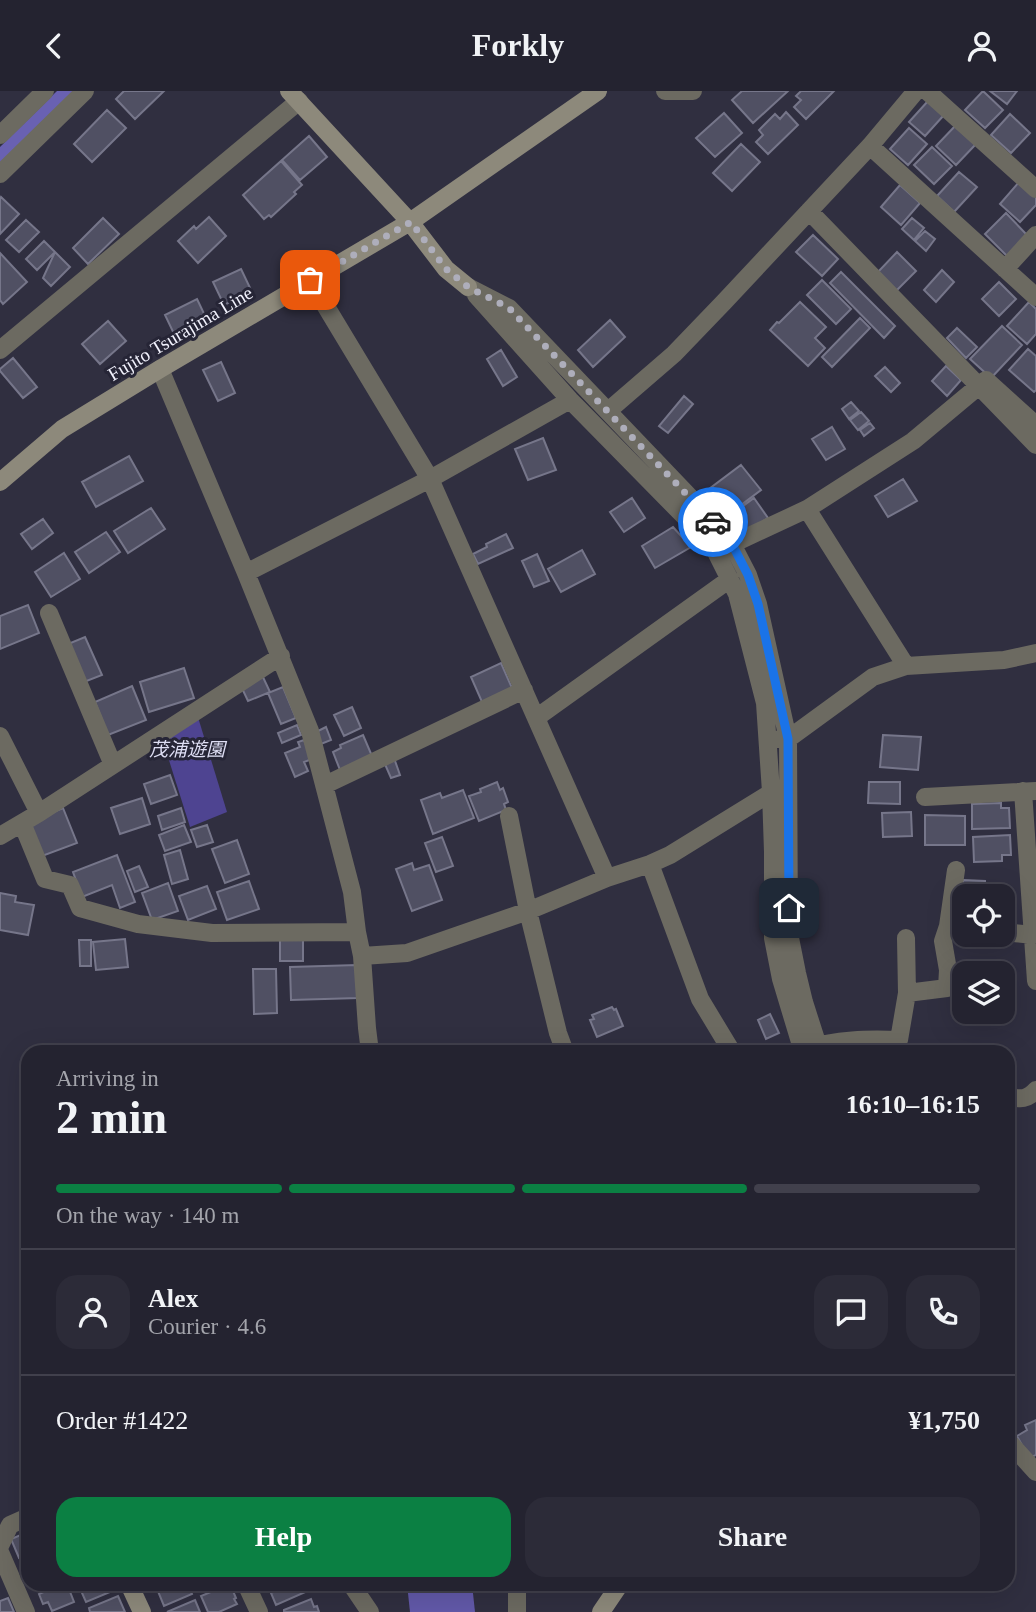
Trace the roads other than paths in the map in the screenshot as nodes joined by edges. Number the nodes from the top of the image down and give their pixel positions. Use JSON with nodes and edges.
{"nodes":[{"id":1,"x":45,"y":91,"type":"edge"},
{"id":2,"x":85,"y":91,"type":"edge"},
{"id":3,"x":598,"y":91,"type":"edge"},
{"id":4,"x":665,"y":91,"type":"edge"},
{"id":5,"x":693,"y":91,"type":"edge"},
{"id":6,"x":916,"y":91,"type":"edge"},
{"id":7,"x":927,"y":91,"type":"edge"},
{"id":8,"x":294,"y":96,"type":"edge"},
{"id":9,"x":0,"y":135,"type":"edge"},
{"id":10,"x":870,"y":146,"type":"junction"},
{"id":11,"x":0,"y":174,"type":"edge"},
{"id":12,"x":1036,"y":189,"type":"edge"},
{"id":13,"x":809,"y":212,"type":"junction"},
{"id":14,"x":411,"y":222,"type":"junction"},
{"id":15,"x":1036,"y":235,"type":"edge"},
{"id":16,"x":1005,"y":269,"type":"junction"},
{"id":17,"x":310,"y":280,"type":"junction"},
{"id":18,"x":468,"y":287,"type":"junction"},
{"id":19,"x":1036,"y":297,"type":"edge"},
{"id":20,"x":0,"y":350,"type":"edge"},
{"id":21,"x":160,"y":369,"type":"junction"},
{"id":22,"x":979,"y":387,"type":"junction"},
{"id":23,"x":602,"y":405,"type":"junction"},
{"id":24,"x":576,"y":406,"type":"junction"},
{"id":25,"x":1036,"y":425,"type":"edge"},
{"id":26,"x":1036,"y":445,"type":"edge"},
{"id":27,"x":430,"y":479,"type":"junction"},
{"id":28,"x":0,"y":482,"type":"edge"},
{"id":29,"x":807,"y":509,"type":"junction"},
{"id":30,"x":732,"y":544,"type":"junction"},
{"id":31,"x":732,"y":571,"type":"junction"},
{"id":32,"x":246,"y":573,"type":"junction"},
{"id":33,"x":49,"y":613,"type":"dead end"},
{"id":34,"x":1036,"y":653,"type":"edge"},
{"id":35,"x":281,"y":656,"type":"junction"},
{"id":36,"x":906,"y":666,"type":"junction"},
{"id":37,"x":524,"y":690,"type":"junction"},
{"id":38,"x":536,"y":718,"type":"junction"},
{"id":39,"x":0,"y":736,"type":"edge"},
{"id":40,"x":788,"y":739,"type":"junction"},
{"id":41,"x":767,"y":740,"type":"junction"},
{"id":42,"x":113,"y":765,"type":"junction"},
{"id":43,"x":788,"y":782,"type":"junction"},
{"id":44,"x":325,"y":785,"type":"junction"},
{"id":45,"x":1030,"y":791,"type":"edge"},
{"id":46,"x":771,"y":792,"type":"junction"},
{"id":47,"x":925,"y":797,"type":"dead end"},
{"id":48,"x":39,"y":813,"type":"junction"},
{"id":49,"x":509,"y":816,"type":"dead end"},
{"id":50,"x":22,"y":823,"type":"junction"},
{"id":51,"x":0,"y":836,"type":"edge"},
{"id":52,"x":650,"y":864,"type":"junction"},
{"id":53,"x":956,"y":870,"type":"dead end"},
{"id":54,"x":607,"y":879,"type":"junction"},
{"id":55,"x":956,"y":884,"type":"edge"},
{"id":56,"x":528,"y":911,"type":"junction"},
{"id":57,"x":952,"y":931,"type":"edge"},
{"id":58,"x":357,"y":932,"type":"junction"},
{"id":59,"x":1015,"y":933,"type":"edge"},
{"id":60,"x":1033,"y":935,"type":"junction"},
{"id":61,"x":906,"y":938,"type":"dead end"},
{"id":62,"x":362,"y":957,"type":"junction"},
{"id":63,"x":1036,"y":981,"type":"edge"},
{"id":64,"x":907,"y":993,"type":"junction"},
{"id":65,"x":369,"y":1045,"type":"edge"},
{"id":66,"x":562,"y":1045,"type":"edge"},
{"id":67,"x":728,"y":1045,"type":"edge"},
{"id":68,"x":809,"y":1045,"type":"edge"},
{"id":69,"x":810,"y":1045,"type":"edge"},
{"id":70,"x":835,"y":1045,"type":"edge"},
{"id":71,"x":1015,"y":1098,"type":"edge"},
{"id":72,"x":1034,"y":1099,"type":"edge"},
{"id":73,"x":1015,"y":1449,"type":"edge"},
{"id":74,"x":1036,"y":1472,"type":"edge"},
{"id":75,"x":21,"y":1520,"type":"edge"},
{"id":76,"x":0,"y":1546,"type":"edge"},
{"id":77,"x":0,"y":1552,"type":"edge"},
{"id":78,"x":5,"y":1579,"type":"edge"},
{"id":79,"x":132,"y":1591,"type":"edge"},
{"id":80,"x":249,"y":1591,"type":"edge"},
{"id":81,"x":356,"y":1591,"type":"edge"},
{"id":82,"x":517,"y":1591,"type":"edge"},
{"id":83,"x":615,"y":1591,"type":"edge"},
{"id":84,"x":26,"y":1612,"type":"edge"},
{"id":85,"x":142,"y":1612,"type":"edge"},
{"id":86,"x":259,"y":1612,"type":"edge"},
{"id":87,"x":370,"y":1612,"type":"edge"},
{"id":88,"x":517,"y":1612,"type":"edge"},
{"id":89,"x":601,"y":1612,"type":"edge"}],
"edges":[{"from":1,"to":9,"type":"street"},
{"from":2,"to":11,"type":"street"},
{"from":3,"to":14,"type":"main road","name":"Fujito Tsurajima Line"},
{"from":4,"to":5,"type":"street"},
{"from":6,"to":10,"type":"street"},
{"from":7,"to":12,"type":"street"},
{"from":8,"to":14,"type":"main road"},
{"from":8,"to":20,"type":"street"},
{"from":10,"to":13,"type":"street"},
{"from":10,"to":16,"type":"street"},
{"from":13,"to":22,"type":"street"},
{"from":13,"to":23,"type":"street"},
{"from":14,"to":17,"type":"main road","name":"Fujito Tsurajima Line"},
{"from":14,"to":18,"type":"main road"},
{"from":15,"to":16,"type":"street"},
{"from":16,"to":19,"type":"street"},
{"from":17,"to":21,"type":"main road","name":"Fujito Tsurajima Line"},
{"from":17,"to":27,"type":"street"},
{"from":18,"to":23,"type":"street"},
{"from":18,"to":24,"type":"street"},
{"from":21,"to":28,"type":"main road","name":"Fujito Tsurajima Line"},
{"from":21,"to":32,"type":"street"},
{"from":22,"to":25,"type":"street"},
{"from":22,"to":26,"type":"street"},
{"from":22,"to":29,"type":"street"},
{"from":23,"to":24,"type":"street"},
{"from":23,"to":30,"type":"street"},
{"from":24,"to":27,"type":"street"},
{"from":24,"to":31,"type":"street"},
{"from":27,"to":32,"type":"street"},
{"from":27,"to":37,"type":"street"},
{"from":29,"to":30,"type":"street"},
{"from":29,"to":36,"type":"street"},
{"from":30,"to":31,"type":"street"},
{"from":31,"to":38,"type":"street"},
{"from":31,"to":40,"type":"street"},
{"from":31,"to":41,"type":"street"},
{"from":32,"to":35,"type":"street"},
{"from":33,"to":42,"type":"street"},
{"from":34,"to":36,"type":"street"},
{"from":35,"to":42,"type":"street"},
{"from":35,"to":44,"type":"street"},
{"from":36,"to":40,"type":"street"},
{"from":37,"to":38,"type":"street"},
{"from":37,"to":44,"type":"street"},
{"from":38,"to":54,"type":"street"},
{"from":39,"to":48,"type":"street"},
{"from":40,"to":41,"type":"street"},
{"from":40,"to":43,"type":"street"},
{"from":41,"to":46,"type":"street"},
{"from":42,"to":48,"type":"street"},
{"from":43,"to":46,"type":"street"},
{"from":43,"to":69,"type":"street"},
{"from":44,"to":58,"type":"street"},
{"from":45,"to":47,"type":"street"},
{"from":45,"to":60,"type":"street"},
{"from":46,"to":52,"type":"street"},
{"from":46,"to":68,"type":"street"},
{"from":48,"to":50,"type":"street"},
{"from":49,"to":56,"type":"street"},
{"from":50,"to":51,"type":"street"},
{"from":50,"to":58,"type":"street"},
{"from":52,"to":54,"type":"street"},
{"from":52,"to":67,"type":"street"},
{"from":53,"to":55,"type":"street"},
{"from":54,"to":56,"type":"street"},
{"from":56,"to":62,"type":"street"},
{"from":56,"to":66,"type":"street"},
{"from":57,"to":64,"type":"street"},
{"from":58,"to":62,"type":"street"},
{"from":59,"to":60,"type":"street"},
{"from":60,"to":63,"type":"street"},
{"from":61,"to":64,"type":"street"},
{"from":62,"to":65,"type":"street"},
{"from":64,"to":70,"type":"street"},
{"from":71,"to":72,"type":"street"},
{"from":73,"to":74,"type":"street"},
{"from":75,"to":76,"type":"street"},
{"from":77,"to":78,"type":"street"},
{"from":78,"to":84,"type":"street"},
{"from":79,"to":85,"type":"main road"},
{"from":80,"to":86,"type":"street"},
{"from":81,"to":87,"type":"street"},
{"from":82,"to":88,"type":"street"},
{"from":83,"to":89,"type":"main road"}]}
